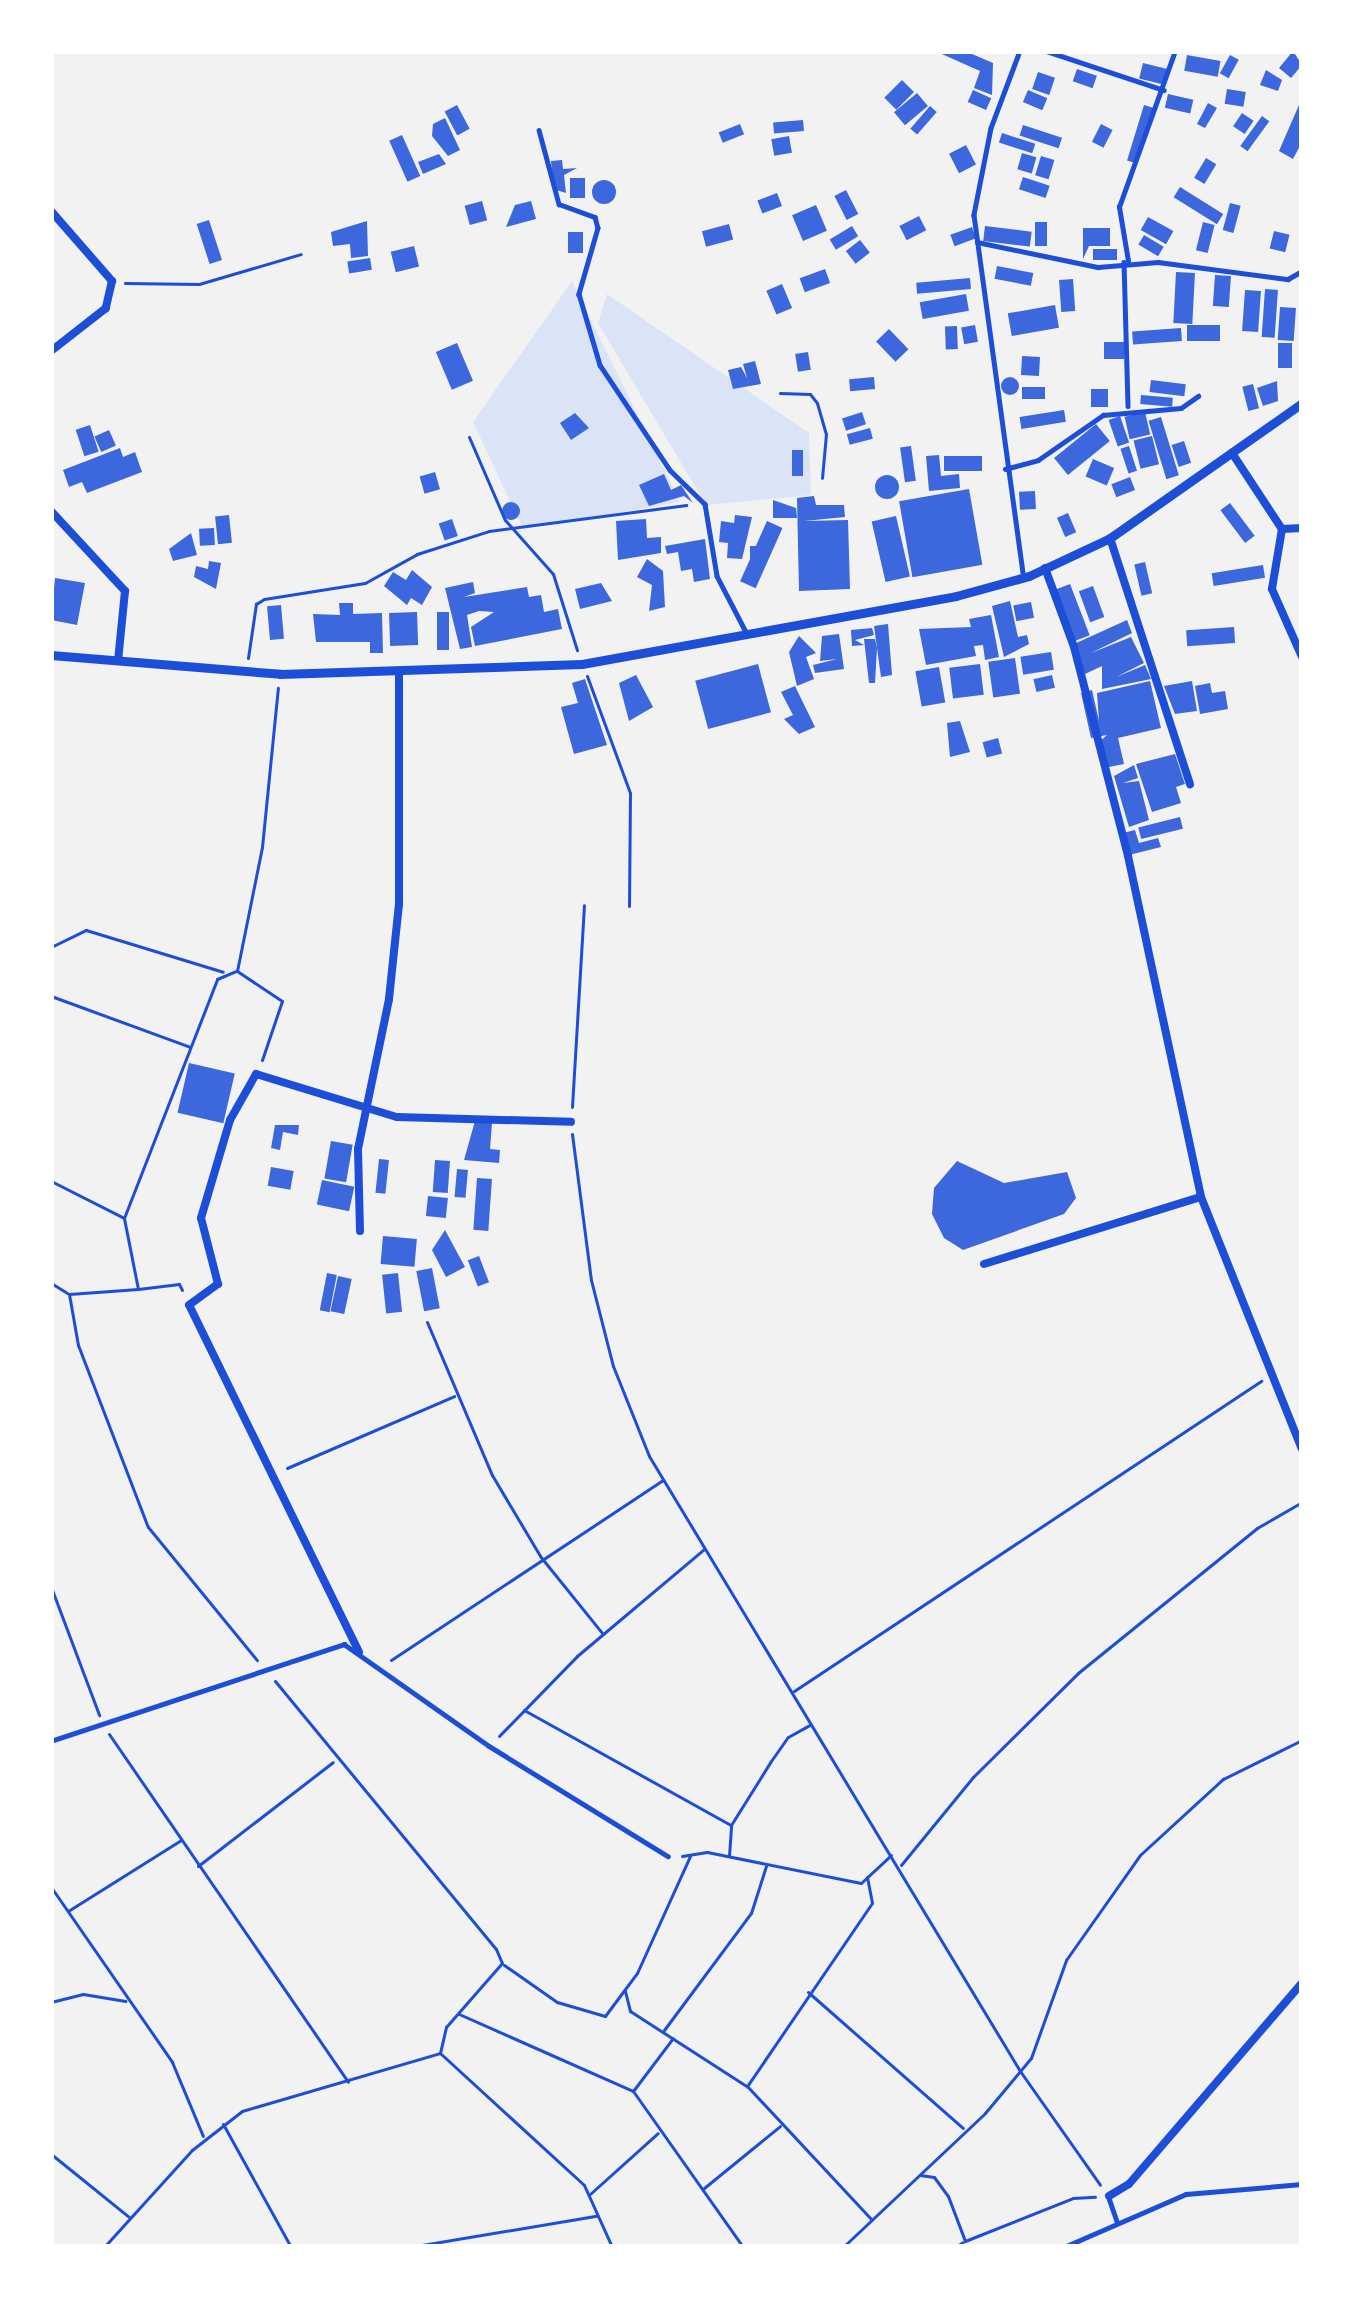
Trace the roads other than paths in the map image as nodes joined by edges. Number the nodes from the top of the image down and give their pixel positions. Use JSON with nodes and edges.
{"nodes":[{"id":1,"x":1020,"y":51,"type":"edge"},
{"id":2,"x":1046,"y":51,"type":"edge"},
{"id":3,"x":1174,"y":51,"type":"edge"},
{"id":4,"x":1164,"y":89,"type":"junction"},
{"id":5,"x":539,"y":130,"type":"dead end"},
{"id":6,"x":51,"y":211,"type":"edge"},
{"id":7,"x":976,"y":242,"type":"junction"},
{"id":8,"x":1126,"y":262,"type":"junction"},
{"id":9,"x":1302,"y":271,"type":"edge"},
{"id":10,"x":51,"y":351,"type":"edge"},
{"id":11,"x":1198,"y":397,"type":"dead end"},
{"id":12,"x":1302,"y":403,"type":"edge"},
{"id":13,"x":1128,"y":408,"type":"junction"},
{"id":14,"x":1232,"y":453,"type":"junction"},
{"id":15,"x":1005,"y":469,"type":"junction"},
{"id":16,"x":51,"y":511,"type":"edge"},
{"id":17,"x":1302,"y":528,"type":"edge"},
{"id":18,"x":1282,"y":529,"type":"junction"},
{"id":19,"x":1110,"y":538,"type":"junction"},
{"id":20,"x":1045,"y":568,"type":"junction"},
{"id":21,"x":1023,"y":575,"type":"junction"},
{"id":22,"x":748,"y":638,"type":"junction"},
{"id":23,"x":51,"y":655,"type":"edge"},
{"id":24,"x":1302,"y":657,"type":"edge"},
{"id":25,"x":118,"y":663,"type":"junction"},
{"id":26,"x":399,"y":673,"type":"junction"},
{"id":27,"x":1190,"y":784,"type":"dead end"},
{"id":28,"x":370,"y":1111,"type":"junction"},
{"id":29,"x":571,"y":1122,"type":"road end"},
{"id":30,"x":1201,"y":1197,"type":"junction"},
{"id":31,"x":360,"y":1231,"type":"dead end"},
{"id":32,"x":984,"y":1264,"type":"dead end"},
{"id":33,"x":1302,"y":1449,"type":"edge"},
{"id":34,"x":359,"y":1652,"type":"junction"},
{"id":35,"x":51,"y":1741,"type":"edge"},
{"id":36,"x":668,"y":1856,"type":"road end"},
{"id":37,"x":1302,"y":1983,"type":"edge"},
{"id":38,"x":1302,"y":2184,"type":"edge"},
{"id":39,"x":1109,"y":2196,"type":"joint"},
{"id":40,"x":1117,"y":2222,"type":"junction"},
{"id":41,"x":1064,"y":2247,"type":"edge"}],
"edges":[{"from":1,"to":7,"type":"lane"},
{"from":2,"to":4,"type":"lane"},
{"from":3,"to":4,"type":"lane"},
{"from":4,"to":8,"type":"lane"},
{"from":5,"to":22,"type":"lane"},
{"from":6,"to":10,"type":"street"},
{"from":7,"to":8,"type":"lane"},
{"from":7,"to":15,"type":"lane"},
{"from":8,"to":9,"type":"lane"},
{"from":8,"to":13,"type":"lane"},
{"from":11,"to":13,"type":"lane"},
{"from":12,"to":14,"type":"street"},
{"from":13,"to":15,"type":"lane"},
{"from":14,"to":18,"type":"street"},
{"from":14,"to":19,"type":"street"},
{"from":15,"to":21,"type":"lane"},
{"from":16,"to":25,"type":"street"},
{"from":17,"to":18,"type":"street"},
{"from":18,"to":24,"type":"street"},
{"from":19,"to":20,"type":"street"},
{"from":19,"to":27,"type":"street"},
{"from":20,"to":21,"type":"street"},
{"from":20,"to":30,"type":"street"},
{"from":21,"to":22,"type":"street"},
{"from":22,"to":26,"type":"street"},
{"from":23,"to":25,"type":"street"},
{"from":25,"to":26,"type":"street"},
{"from":26,"to":28,"type":"street"},
{"from":28,"to":29,"type":"street"},
{"from":28,"to":31,"type":"street"},
{"from":28,"to":34,"type":"street"},
{"from":30,"to":32,"type":"street"},
{"from":30,"to":33,"type":"street"},
{"from":34,"to":35,"type":"lane"},
{"from":34,"to":36,"type":"lane"},
{"from":37,"to":39,"type":"street"},
{"from":38,"to":40,"type":"lane"},
{"from":39,"to":40,"type":"lane"},
{"from":40,"to":41,"type":"lane"}]}
